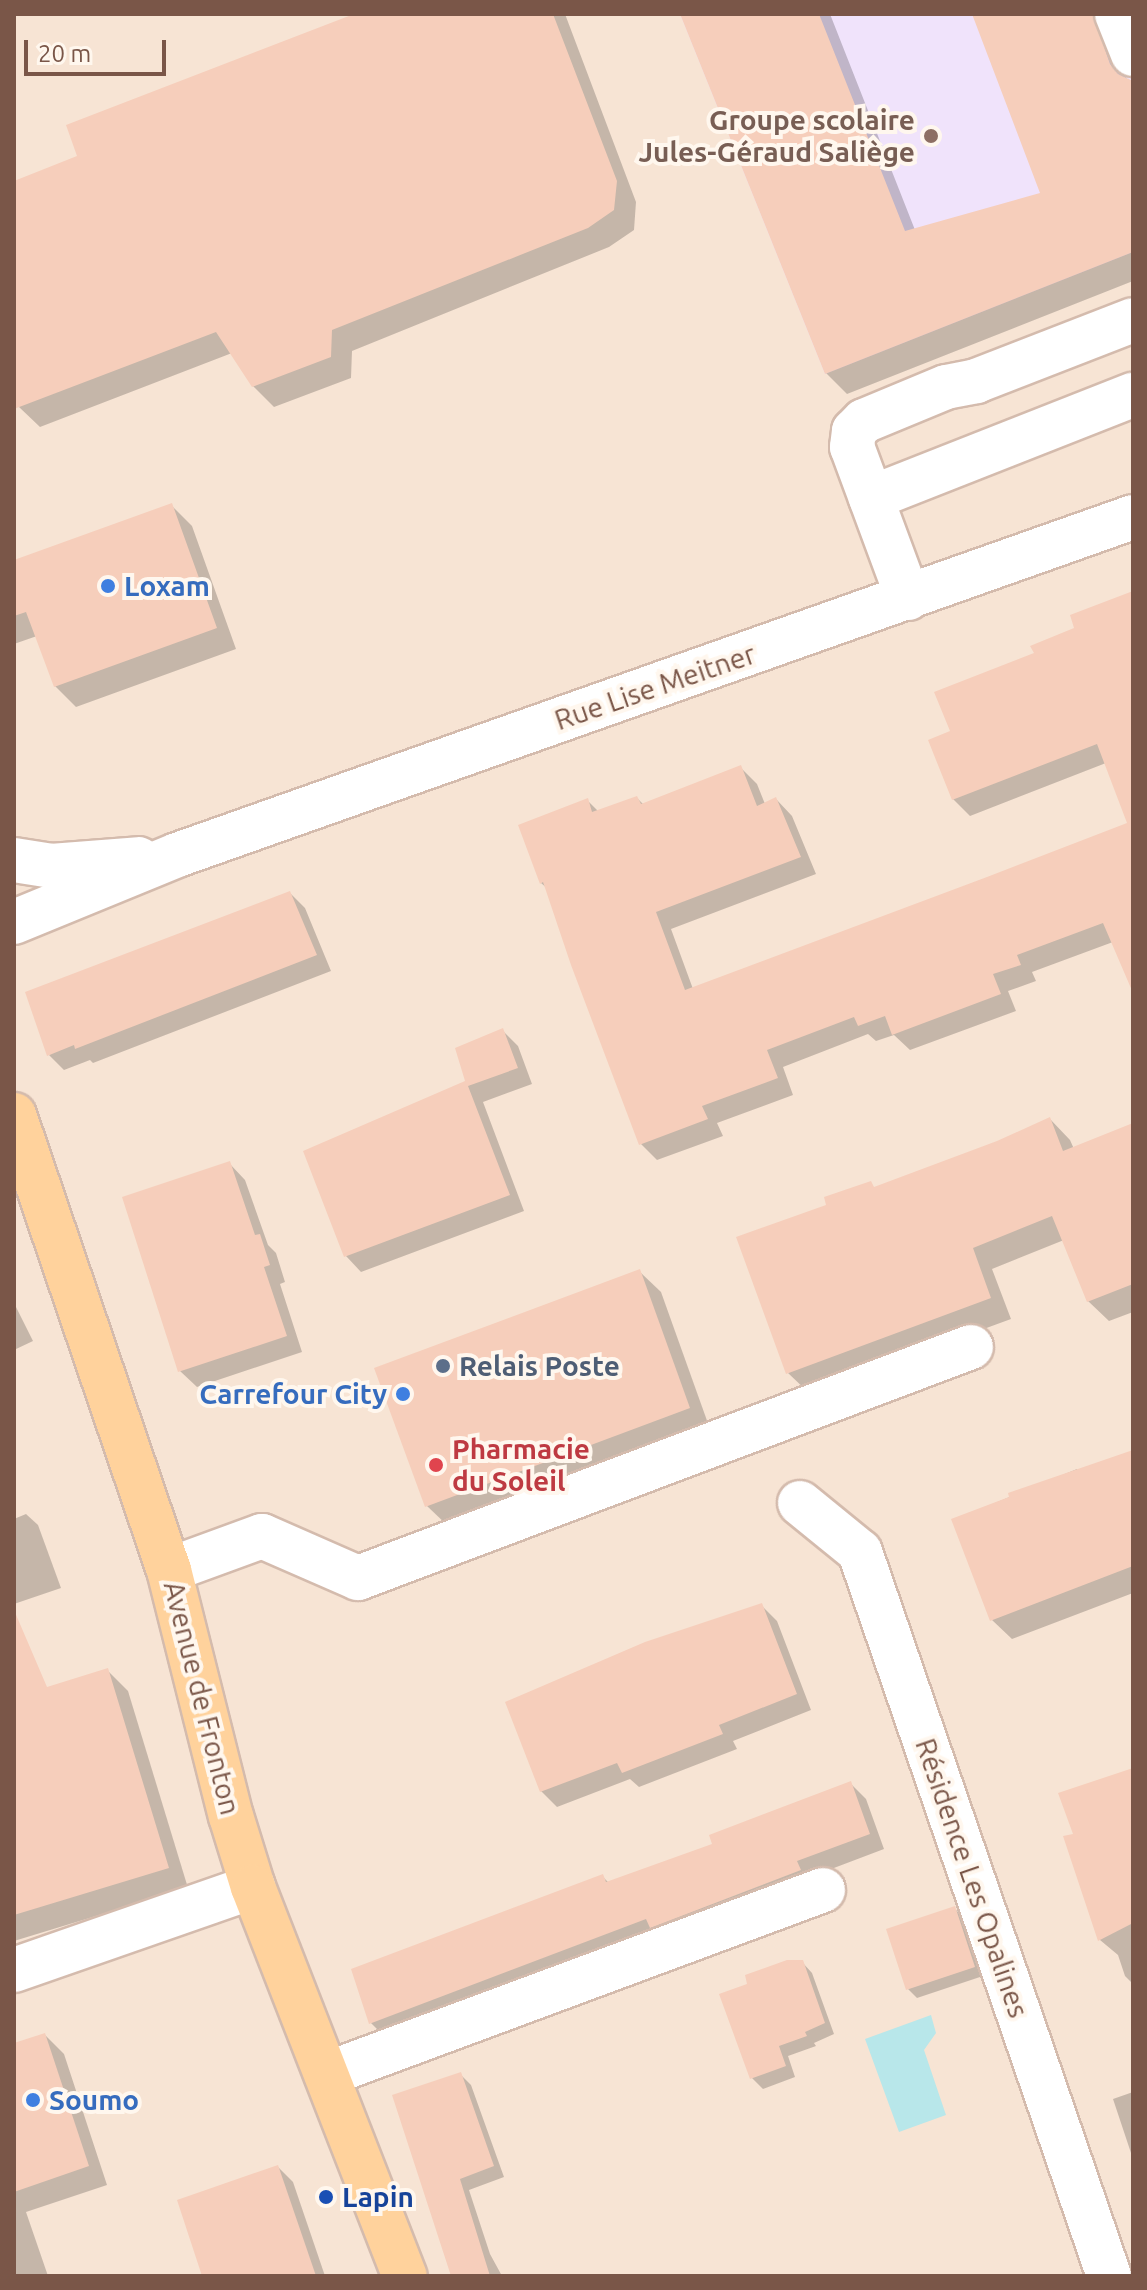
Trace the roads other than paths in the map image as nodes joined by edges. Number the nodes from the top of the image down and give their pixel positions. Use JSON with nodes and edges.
{"nodes":[{"id":1,"x":1117,"y":14,"type":"edge"},
{"id":2,"x":1133,"y":54,"type":"edge"},
{"id":3,"x":1133,"y":320,"type":"edge"},
{"id":4,"x":1133,"y":395,"type":"edge"},
{"id":5,"x":871,"y":498,"type":"junction"},
{"id":6,"x":1133,"y":517,"type":"edge"},
{"id":7,"x":908,"y":598,"type":"junction"},
{"id":8,"x":177,"y":855,"type":"junction"},
{"id":9,"x":14,"y":860,"type":"edge"},
{"id":10,"x":14,"y":922,"type":"edge"},
{"id":11,"x":14,"y":1115,"type":"edge"},
{"id":12,"x":971,"y":1347,"type":"dead end"},
{"id":13,"x":800,"y":1503,"type":"dead end"},
{"id":14,"x":169,"y":1570,"type":"junction"},
{"id":15,"x":253,"y":1887,"type":"junction"},
{"id":16,"x":823,"y":1890,"type":"dead end"},
{"id":17,"x":14,"y":1970,"type":"edge"},
{"id":18,"x":327,"y":2074,"type":"junction"},
{"id":19,"x":405,"y":2276,"type":"edge"},
{"id":20,"x":1109,"y":2276,"type":"edge"}],
"edges":[{"from":1,"to":2,"type":"street"},
{"from":3,"to":5,"type":"street"},
{"from":4,"to":5,"type":"street"},
{"from":5,"to":7,"type":"street"},
{"from":6,"to":7,"type":"street","name":"Rue Lise Meitner"},
{"from":7,"to":8,"type":"street","name":"Rue Lise Meitner"},
{"from":8,"to":9,"type":"street","name":"Rue Lise Meitner"},
{"from":8,"to":10,"type":"street","name":"Rue Lise Meitner"},
{"from":11,"to":14,"type":"main road","name":"Avenue de Fronton"},
{"from":12,"to":14,"type":"street"},
{"from":13,"to":20,"type":"street","name":"Résidence Les Opalines"},
{"from":14,"to":15,"type":"main road","name":"Avenue de Fronton"},
{"from":15,"to":17,"type":"street"},
{"from":15,"to":18,"type":"main road","name":"Avenue de Fronton"},
{"from":16,"to":18,"type":"street"},
{"from":18,"to":19,"type":"main road","name":"Avenue de Fronton"}]}
